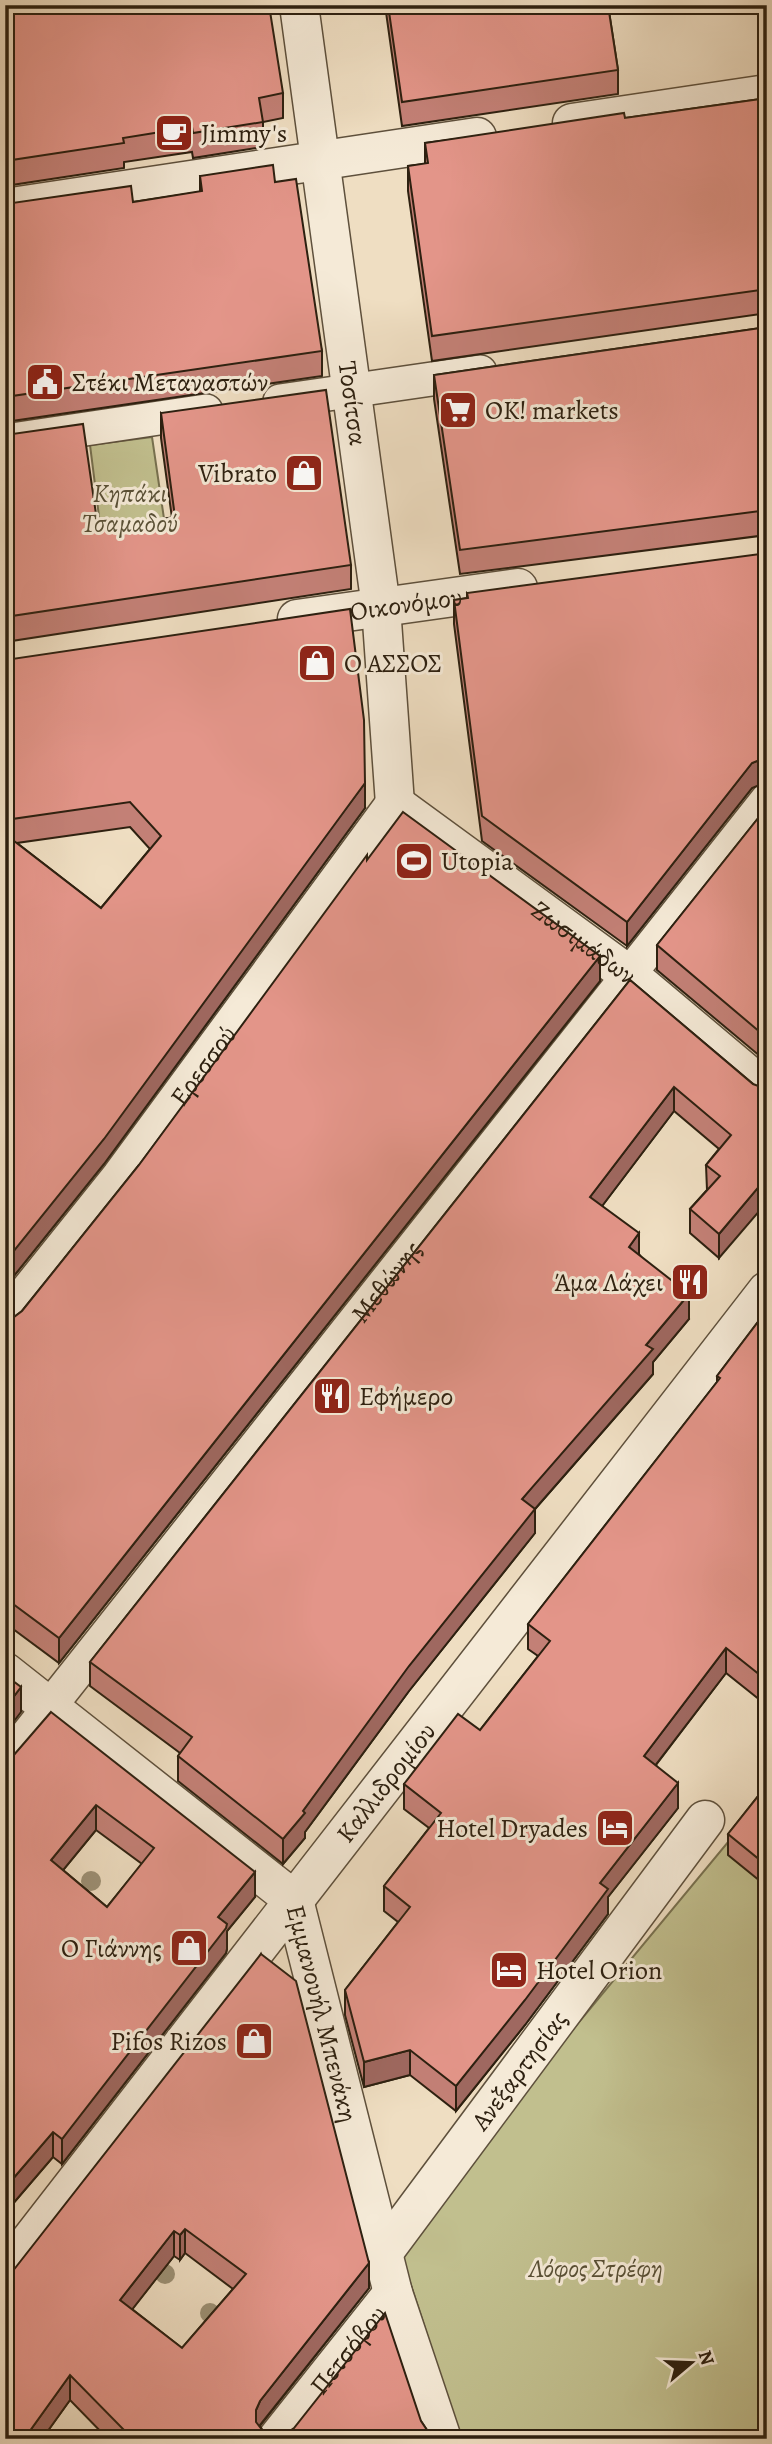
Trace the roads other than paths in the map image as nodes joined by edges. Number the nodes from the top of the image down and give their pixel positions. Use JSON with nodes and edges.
{"nodes":[{"id":1,"x":299,"y":5,"type":"edge"},
{"id":2,"x":767,"y":94,"type":"edge"},
{"id":3,"x":319,"y":161,"type":"junction"},
{"id":4,"x":5,"y":208,"type":"edge"},
{"id":5,"x":517,"y":367,"type":"edge"},
{"id":6,"x":351,"y":390,"type":"junction"},
{"id":7,"x":5,"y":441,"type":"edge"},
{"id":8,"x":546,"y":585,"type":"edge"},
{"id":9,"x":381,"y":607,"type":"junction"},
{"id":10,"x":260,"y":625,"type":"edge"},
{"id":11,"x":767,"y":800,"type":"edge"},
{"id":12,"x":395,"y":804,"type":"junction"},
{"id":13,"x":629,"y":975,"type":"junction"},
{"id":14,"x":767,"y":1091,"type":"edge"},
{"id":15,"x":767,"y":1291,"type":"edge"},
{"id":16,"x":5,"y":1322,"type":"edge"},
{"id":17,"x":5,"y":1672,"type":"edge"},
{"id":18,"x":50,"y":1706,"type":"junction"},
{"id":19,"x":5,"y":1763,"type":"edge"},
{"id":20,"x":705,"y":1820,"type":"dead end"},
{"id":21,"x":295,"y":1900,"type":"junction"},
{"id":22,"x":383,"y":2252,"type":"junction"},
{"id":23,"x":5,"y":2273,"type":"edge"},
{"id":24,"x":393,"y":2293,"type":"junction"},
{"id":25,"x":277,"y":2439,"type":"edge"},
{"id":26,"x":442,"y":2439,"type":"edge"}],
"edges":[{"from":1,"to":3,"type":"street","name":"Τοσίτσα"},
{"from":2,"to":3,"type":"street"},
{"from":3,"to":4,"type":"street"},
{"from":3,"to":6,"type":"street","name":"Τοσίτσα"},
{"from":5,"to":6,"type":"street"},
{"from":6,"to":7,"type":"street"},
{"from":6,"to":9,"type":"street","name":"Τοσίτσα"},
{"from":8,"to":9,"type":"street","name":"Οικονόμου"},
{"from":9,"to":10,"type":"street","name":"Οικονόμου"},
{"from":9,"to":12,"type":"street","name":"Τοσίτσα"},
{"from":11,"to":13,"type":"street","name":"Μεθώνης"},
{"from":12,"to":13,"type":"street","name":"Ζωσιμάδων"},
{"from":12,"to":16,"type":"street","name":"Ερεσσού"},
{"from":13,"to":14,"type":"street","name":"Ζωσιμάδων"},
{"from":13,"to":18,"type":"street","name":"Μεθώνης"},
{"from":15,"to":21,"type":"street","name":"Καλλιδρομίου"},
{"from":17,"to":18,"type":"street","name":"Εμμανουήλ Μπενάκη"},
{"from":18,"to":19,"type":"street","name":"Μεθώνης"},
{"from":18,"to":21,"type":"street","name":"Εμμανουήλ Μπενάκη"},
{"from":20,"to":22,"type":"street","name":"Ανεξαρτησίας"},
{"from":21,"to":22,"type":"street","name":"Εμμανουήλ Μπενάκη"},
{"from":21,"to":23,"type":"street","name":"Καλλιδρομίου"},
{"from":22,"to":24,"type":"street","name":"Εμμανουήλ Μπενάκη"},
{"from":24,"to":25,"type":"street","name":"Πετσόβου"},
{"from":24,"to":26,"type":"street","name":"Εμμανουήλ Μπενάκη"}]}
